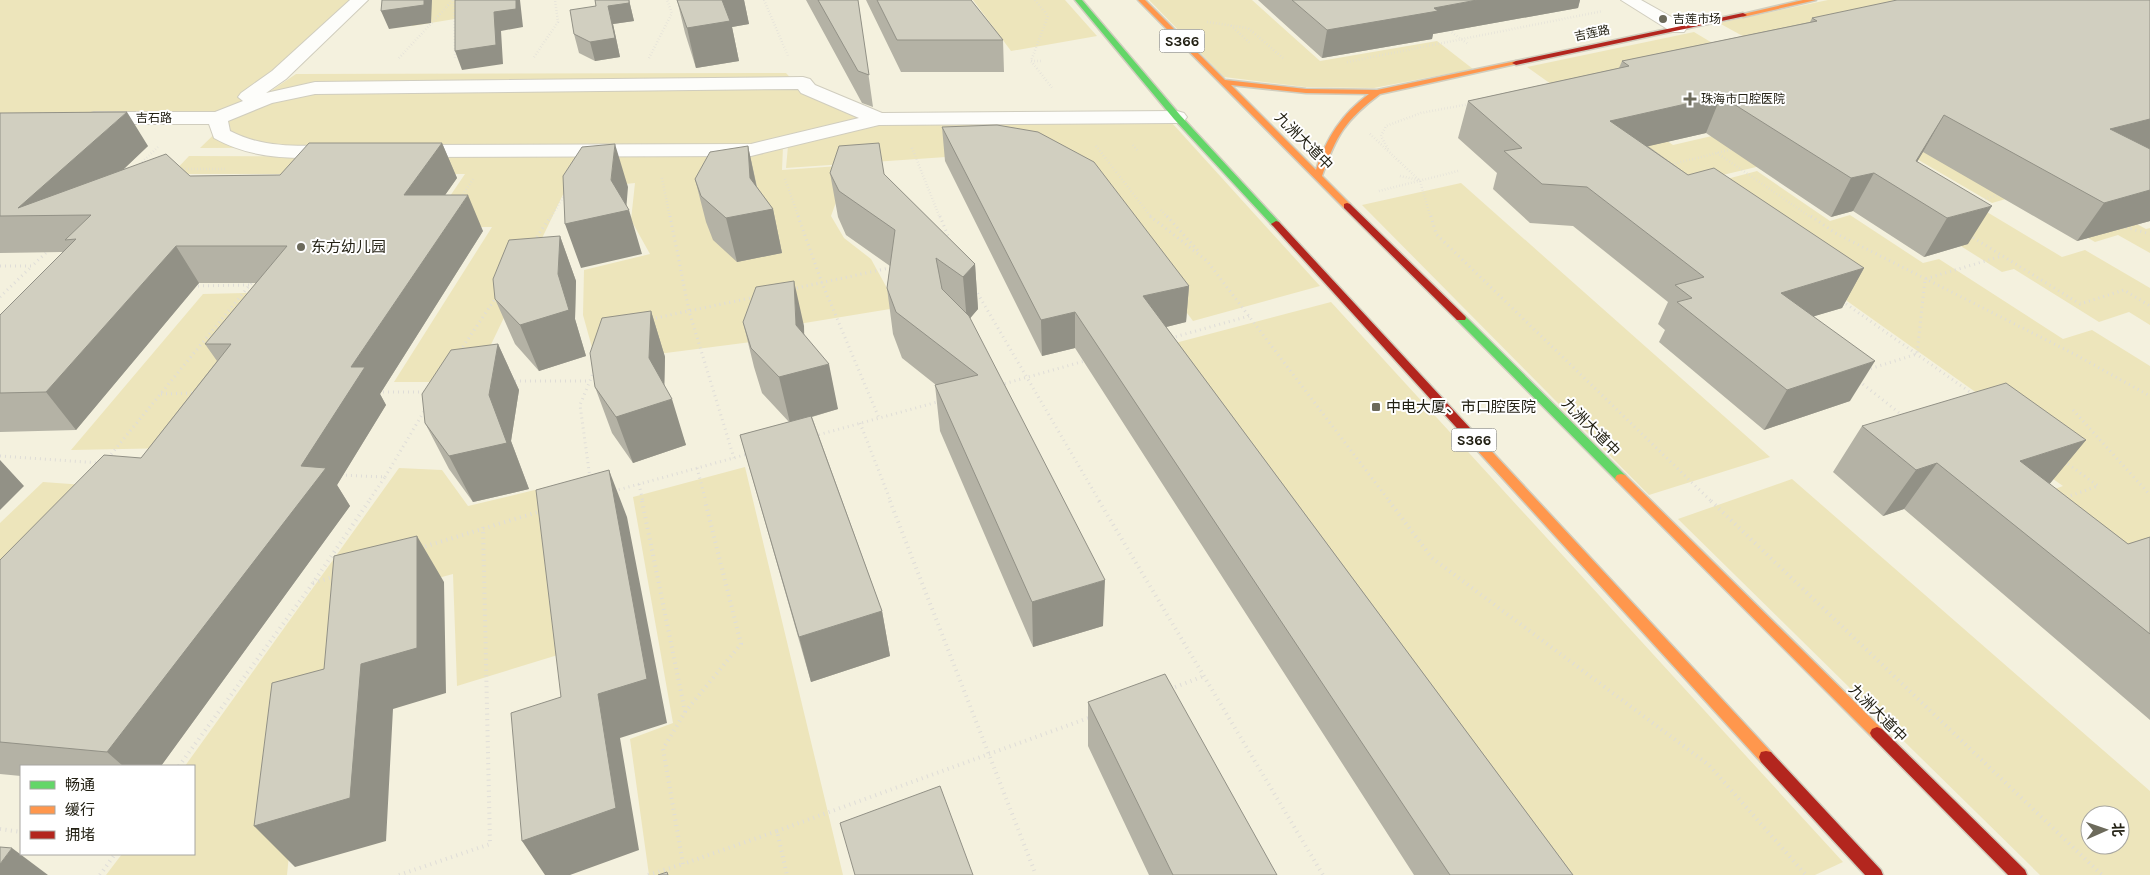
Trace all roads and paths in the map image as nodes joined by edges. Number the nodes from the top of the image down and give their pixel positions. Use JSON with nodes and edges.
{"nodes":[{"id":1,"x":360,"y":0,"type":"edge"},
{"id":2,"x":454,"y":0,"type":"edge"},
{"id":3,"x":555,"y":0,"type":"edge"},
{"id":4,"x":667,"y":0,"type":"edge"},
{"id":5,"x":764,"y":0,"type":"edge"},
{"id":6,"x":1035,"y":0,"type":"edge"},
{"id":7,"x":1078,"y":0,"type":"edge"},
{"id":8,"x":1141,"y":0,"type":"edge"},
{"id":9,"x":1814,"y":0,"type":"edge"},
{"id":10,"x":1633,"y":2,"type":"edge"},
{"id":11,"x":1203,"y":22,"type":"dead end"},
{"id":12,"x":1230,"y":26,"type":"junction"},
{"id":13,"x":1446,"y":28,"type":"edge"},
{"id":14,"x":1678,"y":28,"type":"junction"},
{"id":15,"x":1461,"y":39,"type":"junction"},
{"id":16,"x":1252,"y":44,"type":"dead end"},
{"id":17,"x":534,"y":58,"type":"dead end"},
{"id":18,"x":397,"y":60,"type":"dead end"},
{"id":19,"x":1031,"y":61,"type":"junction"},
{"id":20,"x":1043,"y":61,"type":"dead end"},
{"id":21,"x":1345,"y":62,"type":"dead end"},
{"id":22,"x":646,"y":63,"type":"dead end"},
{"id":23,"x":455,"y":64,"type":"edge"},
{"id":24,"x":1290,"y":65,"type":"dead end"},
{"id":25,"x":1498,"y":67,"type":"junction"},
{"id":26,"x":1224,"y":82,"type":"junction"},
{"id":27,"x":803,"y":83,"type":"junction"},
{"id":28,"x":1377,"y":92,"type":"junction"},
{"id":29,"x":1474,"y":103,"type":"edge"},
{"id":30,"x":1358,"y":106,"type":"junction"},
{"id":31,"x":1177,"y":117,"type":"junction"},
{"id":32,"x":79,"y":118,"type":"edge"},
{"id":33,"x":188,"y":118,"type":"junction"},
{"id":34,"x":218,"y":118,"type":"junction"},
{"id":35,"x":1075,"y":118,"type":"junction"},
{"id":36,"x":879,"y":119,"type":"junction"},
{"id":37,"x":900,"y":119,"type":"junction"},
{"id":38,"x":1736,"y":148,"type":"dead end"},
{"id":39,"x":657,"y":150,"type":"junction"},
{"id":40,"x":358,"y":151,"type":"edge"},
{"id":41,"x":388,"y":151,"type":"edge"},
{"id":42,"x":1390,"y":153,"type":"junction"},
{"id":43,"x":1718,"y":153,"type":"junction"},
{"id":44,"x":1663,"y":166,"type":"edge"},
{"id":45,"x":226,"y":169,"type":"dead end"},
{"id":46,"x":177,"y":170,"type":"edge"},
{"id":47,"x":1458,"y":171,"type":"dead end"},
{"id":48,"x":131,"y":172,"type":"edge"},
{"id":49,"x":475,"y":175,"type":"dead end"},
{"id":50,"x":1318,"y":176,"type":"junction"},
{"id":51,"x":1400,"y":176,"type":"dead end"},
{"id":52,"x":785,"y":179,"type":"dead end"},
{"id":53,"x":1420,"y":181,"type":"junction"},
{"id":54,"x":567,"y":192,"type":"edge"},
{"id":55,"x":2007,"y":194,"type":"dead end"},
{"id":56,"x":1342,"y":200,"type":"junction"},
{"id":57,"x":1978,"y":200,"type":"edge"},
{"id":58,"x":456,"y":204,"type":"edge"},
{"id":59,"x":1160,"y":210,"type":"dead end"},
{"id":60,"x":2120,"y":226,"type":"edge"},
{"id":61,"x":1962,"y":231,"type":"edge"},
{"id":62,"x":2150,"y":234,"type":"edge"},
{"id":63,"x":534,"y":241,"type":"edge"},
{"id":64,"x":54,"y":246,"type":"edge"},
{"id":65,"x":952,"y":246,"type":"edge"},
{"id":66,"x":2002,"y":256,"type":"junction"},
{"id":67,"x":1207,"y":261,"type":"junction"},
{"id":68,"x":0,"y":266,"type":"edge"},
{"id":69,"x":32,"y":266,"type":"junction"},
{"id":70,"x":898,"y":266,"type":"edge"},
{"id":71,"x":256,"y":278,"type":"edge"},
{"id":72,"x":1925,"y":279,"type":"junction"},
{"id":73,"x":822,"y":283,"type":"junction"},
{"id":74,"x":250,"y":285,"type":"junction"},
{"id":75,"x":191,"y":286,"type":"dead end"},
{"id":76,"x":974,"y":287,"type":"edge"},
{"id":77,"x":500,"y":291,"type":"edge"},
{"id":78,"x":784,"y":291,"type":"edge"},
{"id":79,"x":765,"y":295,"type":"edge"},
{"id":80,"x":0,"y":297,"type":"edge"},
{"id":81,"x":1837,"y":298,"type":"edge"},
{"id":82,"x":2150,"y":306,"type":"edge"},
{"id":83,"x":689,"y":311,"type":"junction"},
{"id":84,"x":1249,"y":316,"type":"junction"},
{"id":85,"x":650,"y":319,"type":"edge"},
{"id":86,"x":1169,"y":338,"type":"edge"},
{"id":87,"x":1917,"y":354,"type":"junction"},
{"id":88,"x":456,"y":356,"type":"edge"},
{"id":89,"x":1092,"y":359,"type":"edge"},
{"id":90,"x":597,"y":363,"type":"edge"},
{"id":91,"x":1860,"y":372,"type":"edge"},
{"id":92,"x":1025,"y":378,"type":"junction"},
{"id":93,"x":1858,"y":380,"type":"edge"},
{"id":94,"x":501,"y":381,"type":"dead end"},
{"id":95,"x":590,"y":381,"type":"junction"},
{"id":96,"x":998,"y":385,"type":"edge"},
{"id":97,"x":376,"y":392,"type":"dead end"},
{"id":98,"x":435,"y":392,"type":"edge"},
{"id":99,"x":200,"y":393,"type":"edge"},
{"id":100,"x":161,"y":394,"type":"junction"},
{"id":101,"x":2150,"y":396,"type":"edge"},
{"id":102,"x":1978,"y":397,"type":"edge"},
{"id":103,"x":943,"y":400,"type":"edge"},
{"id":104,"x":430,"y":401,"type":"edge"},
{"id":105,"x":2073,"y":410,"type":"dead end"},
{"id":106,"x":879,"y":418,"type":"junction"},
{"id":107,"x":1907,"y":419,"type":"edge"},
{"id":108,"x":860,"y":423,"type":"junction"},
{"id":109,"x":806,"y":438,"type":"edge"},
{"id":110,"x":752,"y":453,"type":"edge"},
{"id":111,"x":0,"y":456,"type":"edge"},
{"id":112,"x":734,"y":458,"type":"junction"},
{"id":113,"x":2061,"y":458,"type":"edge"},
{"id":114,"x":104,"y":463,"type":"junction"},
{"id":115,"x":114,"y":464,"type":"edge"},
{"id":116,"x":697,"y":468,"type":"junction"},
{"id":117,"x":97,"y":470,"type":"edge"},
{"id":118,"x":337,"y":475,"type":"dead end"},
{"id":119,"x":385,"y":477,"type":"junction"},
{"id":120,"x":639,"y":484,"type":"junction"},
{"id":121,"x":592,"y":488,"type":"edge"},
{"id":122,"x":612,"y":492,"type":"edge"},
{"id":123,"x":2150,"y":495,"type":"edge"},
{"id":124,"x":2056,"y":501,"type":"edge"},
{"id":125,"x":548,"y":510,"type":"edge"},
{"id":126,"x":484,"y":527,"type":"junction"},
{"id":127,"x":417,"y":549,"type":"edge"},
{"id":128,"x":341,"y":574,"type":"edge"},
{"id":129,"x":312,"y":583,"type":"junction"},
{"id":130,"x":1204,"y":676,"type":"junction"},
{"id":131,"x":1167,"y":690,"type":"edge"},
{"id":132,"x":684,"y":712,"type":"junction"},
{"id":133,"x":1101,"y":714,"type":"edge"},
{"id":134,"x":988,"y":754,"type":"junction"},
{"id":135,"x":180,"y":765,"type":"edge"},
{"id":136,"x":0,"y":829,"type":"edge"},
{"id":137,"x":777,"y":831,"type":"junction"},
{"id":138,"x":20,"y":832,"type":"edge"},
{"id":139,"x":114,"y":855,"type":"edge"},
{"id":140,"x":682,"y":864,"type":"junction"},
{"id":141,"x":100,"y":875,"type":"edge"},
{"id":142,"x":399,"y":875,"type":"edge"},
{"id":143,"x":648,"y":875,"type":"edge"},
{"id":144,"x":788,"y":875,"type":"edge"},
{"id":145,"x":1036,"y":875,"type":"edge"},
{"id":146,"x":1323,"y":875,"type":"edge"},
{"id":147,"x":1806,"y":875,"type":"edge"},
{"id":148,"x":1875,"y":875,"type":"edge"},
{"id":149,"x":2019,"y":875,"type":"edge"},
{"id":150,"x":2102,"y":875,"type":"edge"}],
"edges":[{"from":1,"to":34,"type":"street"},
{"from":2,"to":18,"type":"path"},
{"from":2,"to":23,"type":"path"},
{"from":3,"to":17,"type":"path"},
{"from":4,"to":22,"type":"path"},
{"from":5,"to":27,"type":"path"},
{"from":6,"to":19,"type":"path"},
{"from":7,"to":31,"type":"main road","number":"S366"},
{"from":8,"to":26,"type":"main road","name":"九洲大道中","number":"S366"},
{"from":9,"to":14,"type":"main road","name":"吉莲路"},
{"from":10,"to":14,"type":"street"},
{"from":10,"to":15,"type":"path"},
{"from":11,"to":12,"type":"path"},
{"from":12,"to":16,"type":"path"},
{"from":12,"to":24,"type":"path"},
{"from":13,"to":15,"type":"path"},
{"from":14,"to":25,"type":"main road","name":"吉莲路"},
{"from":15,"to":21,"type":"path"},
{"from":15,"to":25,"type":"path"},
{"from":19,"to":20,"type":"path"},
{"from":19,"to":35,"type":"path"},
{"from":25,"to":28,"type":"main road","name":"吉莲路"},
{"from":26,"to":28,"type":"main road"},
{"from":26,"to":50,"type":"main road","name":"九洲大道中","number":"S366"},
{"from":27,"to":34,"type":"street"},
{"from":27,"to":36,"type":"street"},
{"from":28,"to":30,"type":"main road"},
{"from":29,"to":42,"type":"path"},
{"from":30,"to":42,"type":"path"},
{"from":30,"to":50,"type":"main road"},
{"from":31,"to":35,"type":"street"},
{"from":31,"to":148,"type":"main road","number":"S366"},
{"from":32,"to":33,"type":"street","name":"吉石路"},
{"from":33,"to":34,"type":"street","name":"吉石路"},
{"from":33,"to":48,"type":"path"},
{"from":34,"to":40,"type":"street"},
{"from":35,"to":37,"type":"street"},
{"from":35,"to":67,"type":"path"},
{"from":36,"to":37,"type":"street"},
{"from":36,"to":39,"type":"street"},
{"from":37,"to":65,"type":"path"},
{"from":38,"to":43,"type":"path"},
{"from":39,"to":41,"type":"street"},
{"from":39,"to":83,"type":"path"},
{"from":42,"to":53,"type":"path"},
{"from":43,"to":44,"type":"path"},
{"from":43,"to":72,"type":"path"},
{"from":45,"to":46,"type":"path"},
{"from":47,"to":53,"type":"path"},
{"from":49,"to":58,"type":"path"},
{"from":50,"to":56,"type":"main road","name":"九洲大道中","number":"S366"},
{"from":51,"to":53,"type":"path"},
{"from":52,"to":73,"type":"path"},
{"from":53,"to":56,"type":"path"},
{"from":53,"to":150,"type":"path"},
{"from":54,"to":63,"type":"path"},
{"from":55,"to":57,"type":"path"},
{"from":56,"to":149,"type":"main road","name":"九洲大道中","number":"S366"},
{"from":59,"to":67,"type":"path"},
{"from":60,"to":62,"type":"path"},
{"from":61,"to":66,"type":"path"},
{"from":64,"to":69,"type":"path"},
{"from":66,"to":72,"type":"path"},
{"from":66,"to":82,"type":"path"},
{"from":67,"to":84,"type":"path"},
{"from":68,"to":69,"type":"path"},
{"from":69,"to":80,"type":"path"},
{"from":70,"to":73,"type":"path"},
{"from":71,"to":74,"type":"path"},
{"from":72,"to":87,"type":"path"},
{"from":72,"to":101,"type":"path"},
{"from":73,"to":78,"type":"path"},
{"from":73,"to":106,"type":"path"},
{"from":74,"to":75,"type":"path"},
{"from":74,"to":100,"type":"path"},
{"from":76,"to":92,"type":"path"},
{"from":77,"to":88,"type":"path"},
{"from":79,"to":83,"type":"path"},
{"from":81,"to":87,"type":"path"},
{"from":83,"to":85,"type":"path"},
{"from":83,"to":112,"type":"path"},
{"from":84,"to":86,"type":"path"},
{"from":84,"to":147,"type":"path"},
{"from":87,"to":91,"type":"path"},
{"from":87,"to":102,"type":"path"},
{"from":89,"to":92,"type":"path"},
{"from":90,"to":95,"type":"path"},
{"from":92,"to":96,"type":"path"},
{"from":92,"to":130,"type":"path"},
{"from":93,"to":107,"type":"path"},
{"from":94,"to":95,"type":"path"},
{"from":95,"to":121,"type":"path"},
{"from":97,"to":98,"type":"path"},
{"from":99,"to":100,"type":"path"},
{"from":100,"to":114,"type":"path"},
{"from":103,"to":106,"type":"path"},
{"from":104,"to":119,"type":"path"},
{"from":105,"to":123,"type":"path"},
{"from":106,"to":108,"type":"path"},
{"from":108,"to":109,"type":"path"},
{"from":108,"to":134,"type":"path"},
{"from":110,"to":112,"type":"path"},
{"from":111,"to":114,"type":"path"},
{"from":112,"to":116,"type":"path"},
{"from":113,"to":124,"type":"path"},
{"from":114,"to":115,"type":"path"},
{"from":114,"to":117,"type":"path"},
{"from":116,"to":120,"type":"path"},
{"from":116,"to":132,"type":"path"},
{"from":118,"to":119,"type":"path"},
{"from":119,"to":129,"type":"path"},
{"from":120,"to":122,"type":"path"},
{"from":120,"to":132,"type":"path"},
{"from":125,"to":126,"type":"path"},
{"from":126,"to":127,"type":"path"},
{"from":126,"to":142,"type":"path"},
{"from":128,"to":129,"type":"path"},
{"from":129,"to":135,"type":"path"},
{"from":130,"to":131,"type":"path"},
{"from":130,"to":146,"type":"path"},
{"from":132,"to":140,"type":"path"},
{"from":133,"to":134,"type":"path"},
{"from":134,"to":137,"type":"path"},
{"from":134,"to":145,"type":"path"},
{"from":136,"to":138,"type":"path"},
{"from":137,"to":140,"type":"path"},
{"from":137,"to":144,"type":"path"},
{"from":139,"to":141,"type":"path"},
{"from":140,"to":143,"type":"path"}]}
